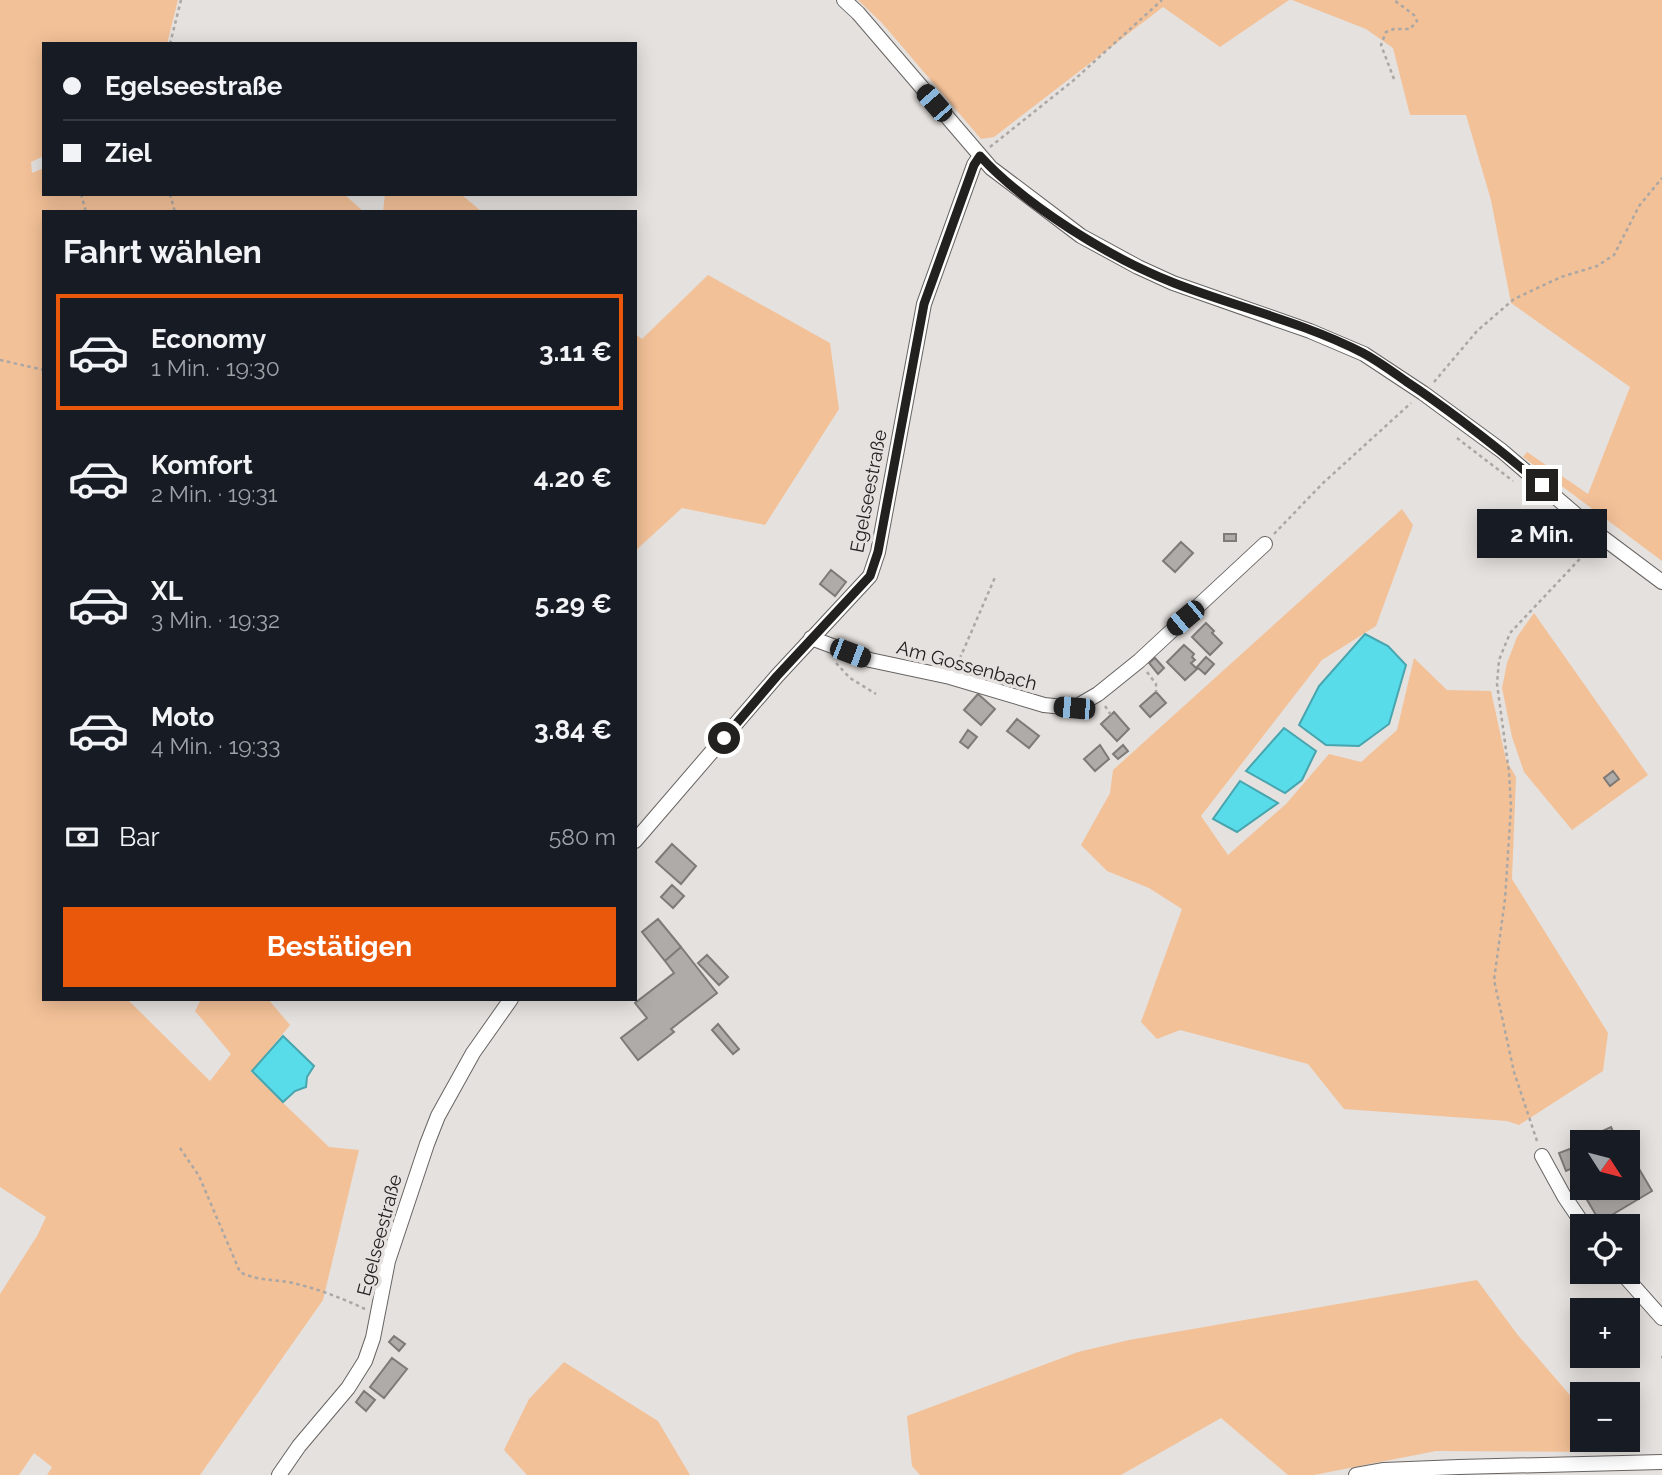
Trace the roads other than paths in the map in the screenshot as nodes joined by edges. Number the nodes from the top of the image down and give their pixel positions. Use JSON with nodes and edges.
{"nodes":[{"id":1,"x":844,"y":0,"type":"edge"},
{"id":2,"x":980,"y":156,"type":"junction"},
{"id":3,"x":1265,"y":544,"type":"road end"},
{"id":4,"x":1662,"y":582,"type":"edge"},
{"id":5,"x":811,"y":638,"type":"junction"},
{"id":6,"x":637,"y":839,"type":"edge"},
{"id":7,"x":510,"y":1001,"type":"edge"},
{"id":8,"x":1542,"y":1156,"type":"dead end"},
{"id":9,"x":1577,"y":1214,"type":"edge"},
{"id":10,"x":1632,"y":1284,"type":"edge"},
{"id":11,"x":1662,"y":1318,"type":"edge"},
{"id":12,"x":1662,"y":1462,"type":"edge"},
{"id":13,"x":279,"y":1475,"type":"edge"},
{"id":14,"x":1356,"y":1475,"type":"edge"}],
"edges":[{"from":1,"to":2,"type":"street"},
{"from":2,"to":4,"type":"street"},
{"from":2,"to":5,"type":"street","name":"Egelseestraße"},
{"from":3,"to":5,"type":"street","name":"Am Gossenbach"},
{"from":5,"to":6,"type":"street","name":"Egelseestraße"},
{"from":7,"to":13,"type":"street","name":"Egelseestraße"},
{"from":8,"to":9,"type":"street"},
{"from":10,"to":11,"type":"street"},
{"from":12,"to":14,"type":"street"}]}
